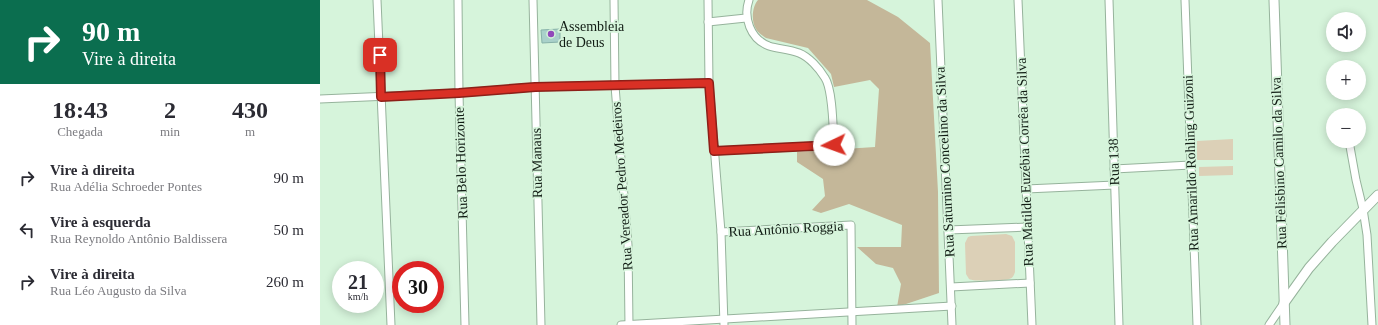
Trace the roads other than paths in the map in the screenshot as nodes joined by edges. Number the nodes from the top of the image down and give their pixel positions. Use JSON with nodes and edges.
{"nodes":[{"id":1,"x":377,"y":0,"type":"edge"},
{"id":2,"x":458,"y":0,"type":"edge"},
{"id":3,"x":533,"y":0,"type":"edge"},
{"id":4,"x":614,"y":0,"type":"edge"},
{"id":5,"x":708,"y":0,"type":"edge"},
{"id":6,"x":749,"y":0,"type":"edge"},
{"id":7,"x":938,"y":0,"type":"edge"},
{"id":8,"x":1018,"y":0,"type":"edge"},
{"id":9,"x":1109,"y":0,"type":"edge"},
{"id":10,"x":1185,"y":0,"type":"edge"},
{"id":11,"x":1274,"y":0,"type":"edge"},
{"id":12,"x":746,"y":18,"type":"junction"},
{"id":13,"x":708,"y":22,"type":"junction"},
{"id":14,"x":709,"y":83,"type":"junction"},
{"id":15,"x":615,"y":86,"type":"junction"},
{"id":16,"x":535,"y":87,"type":"junction"},
{"id":17,"x":459,"y":93,"type":"junction"},
{"id":18,"x":381,"y":97,"type":"junction"},
{"id":19,"x":320,"y":99,"type":"edge"},
{"id":20,"x":1351,"y":148,"type":"edge"},
{"id":21,"x":714,"y":151,"type":"junction"},
{"id":22,"x":1191,"y":165,"type":"junction"},
{"id":23,"x":1114,"y":169,"type":"junction"},
{"id":24,"x":1115,"y":184,"type":"junction"},
{"id":25,"x":1026,"y":189,"type":"junction"},
{"id":26,"x":1378,"y":195,"type":"edge"},
{"id":27,"x":1363,"y":209,"type":"junction"},
{"id":28,"x":1028,"y":227,"type":"junction"},
{"id":29,"x":948,"y":230,"type":"junction"},
{"id":30,"x":721,"y":232,"type":"junction"},
{"id":31,"x":1030,"y":283,"type":"junction"},
{"id":32,"x":951,"y":287,"type":"junction"},
{"id":33,"x":1284,"y":303,"type":"junction"},
{"id":34,"x":952,"y":306,"type":"junction"},
{"id":35,"x":851,"y":313,"type":"junction"},
{"id":36,"x":724,"y":322,"type":"edge"},
{"id":37,"x":391,"y":325,"type":"edge"},
{"id":38,"x":465,"y":325,"type":"edge"},
{"id":39,"x":541,"y":325,"type":"edge"},
{"id":40,"x":621,"y":325,"type":"edge"},
{"id":41,"x":629,"y":325,"type":"edge"},
{"id":42,"x":852,"y":325,"type":"edge"},
{"id":43,"x":952,"y":325,"type":"edge"},
{"id":44,"x":1032,"y":325,"type":"edge"},
{"id":45,"x":1119,"y":325,"type":"edge"},
{"id":46,"x":1197,"y":325,"type":"edge"},
{"id":47,"x":1269,"y":325,"type":"edge"},
{"id":48,"x":1285,"y":325,"type":"edge"},
{"id":49,"x":1372,"y":325,"type":"edge"}],
"edges":[{"from":1,"to":18,"type":"street"},
{"from":2,"to":17,"type":"street","name":"Rua Belo Horizonte"},
{"from":3,"to":16,"type":"street","name":"Rua Manaus"},
{"from":4,"to":15,"type":"street","name":"Rua Vereador Pedro Medeiros"},
{"from":5,"to":13,"type":"street"},
{"from":6,"to":12,"type":"street"},
{"from":7,"to":29,"type":"street","name":"Rua Saturnino Concelino da Silva"},
{"from":8,"to":25,"type":"street","name":"Rua Matilde Euzébia Corrêa da Silva"},
{"from":9,"to":23,"type":"street","name":"Rua 138"},
{"from":10,"to":22,"type":"street","name":"Rua Amarildo Rohling Guizoni"},
{"from":11,"to":33,"type":"street","name":"Rua Felisbino Camilo da Silva"},
{"from":12,"to":13,"type":"street"},
{"from":12,"to":21,"type":"street"},
{"from":13,"to":14,"type":"street"},
{"from":14,"to":15,"type":"street"},
{"from":14,"to":21,"type":"street"},
{"from":15,"to":16,"type":"street"},
{"from":15,"to":41,"type":"street","name":"Rua Vereador Pedro Medeiros"},
{"from":16,"to":17,"type":"street"},
{"from":16,"to":39,"type":"street","name":"Rua Manaus"},
{"from":17,"to":18,"type":"street"},
{"from":17,"to":38,"type":"street","name":"Rua Belo Horizonte"},
{"from":18,"to":19,"type":"street"},
{"from":18,"to":37,"type":"street"},
{"from":20,"to":27,"type":"street"},
{"from":21,"to":30,"type":"street"},
{"from":22,"to":23,"type":"street"},
{"from":22,"to":46,"type":"street","name":"Rua Amarildo Rohling Guizoni"},
{"from":23,"to":24,"type":"street","name":"Rua 138"},
{"from":24,"to":25,"type":"street"},
{"from":24,"to":45,"type":"street","name":"Rua 138"},
{"from":25,"to":28,"type":"street","name":"Rua Matilde Euzébia Corrêa da Silva"},
{"from":26,"to":27,"type":"street"},
{"from":27,"to":33,"type":"street"},
{"from":27,"to":49,"type":"street"},
{"from":28,"to":29,"type":"street"},
{"from":28,"to":31,"type":"street","name":"Rua Matilde Euzébia Corrêa da Silva"},
{"from":29,"to":32,"type":"street","name":"Rua Saturnino Concelino da Silva"},
{"from":30,"to":35,"type":"street","name":"Rua Antônio Roggia"},
{"from":30,"to":36,"type":"street"},
{"from":31,"to":32,"type":"street"},
{"from":31,"to":44,"type":"street","name":"Rua Matilde Euzébia Corrêa da Silva"},
{"from":32,"to":34,"type":"street","name":"Rua Saturnino Concelino da Silva"},
{"from":33,"to":47,"type":"street"},
{"from":33,"to":48,"type":"street","name":"Rua Felisbino Camilo da Silva"},
{"from":34,"to":35,"type":"street"},
{"from":34,"to":43,"type":"street","name":"Rua Saturnino Concelino da Silva"},
{"from":35,"to":36,"type":"street"},
{"from":35,"to":42,"type":"street"},
{"from":36,"to":41,"type":"street"},
{"from":40,"to":41,"type":"street"}]}
